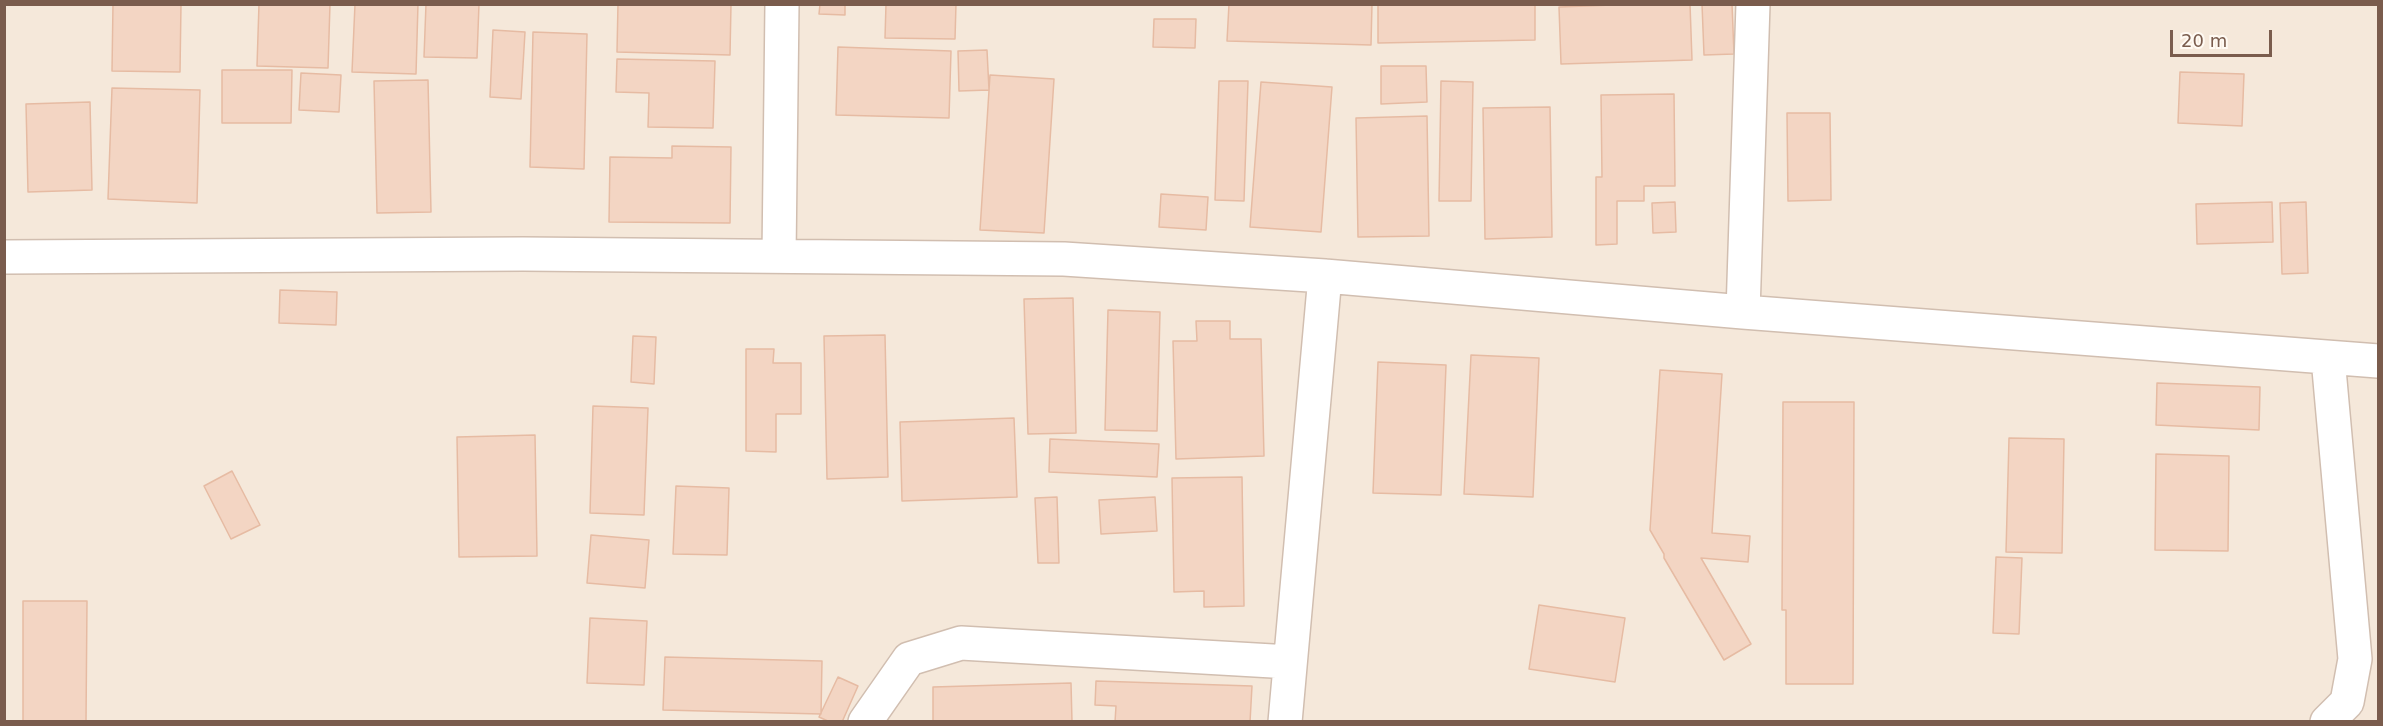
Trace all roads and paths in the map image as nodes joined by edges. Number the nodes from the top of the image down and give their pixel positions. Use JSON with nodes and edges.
{"nodes":[{"id":1,"x":782,"y":4,"type":"edge"},
{"id":2,"x":1753,"y":4,"type":"edge"},
{"id":3,"x":779,"y":256,"type":"junction"},
{"id":4,"x":4,"y":257,"type":"edge"},
{"id":5,"x":1325,"y":276,"type":"junction"},
{"id":6,"x":1743,"y":312,"type":"junction"},
{"id":7,"x":2328,"y":358,"type":"junction"},
{"id":8,"x":2379,"y":361,"type":"edge"},
{"id":9,"x":1290,"y":662,"type":"junction"},
{"id":10,"x":865,"y":722,"type":"edge"},
{"id":11,"x":1285,"y":722,"type":"edge"},
{"id":12,"x":2327,"y":722,"type":"edge"}],
"edges":[{"from":1,"to":3,"type":"street"},
{"from":2,"to":6,"type":"street"},
{"from":3,"to":4,"type":"street"},
{"from":3,"to":5,"type":"street"},
{"from":5,"to":6,"type":"street"},
{"from":5,"to":9,"type":"street"},
{"from":6,"to":7,"type":"street"},
{"from":7,"to":8,"type":"street"},
{"from":7,"to":12,"type":"street"},
{"from":9,"to":10,"type":"street"},
{"from":9,"to":11,"type":"street"}]}
